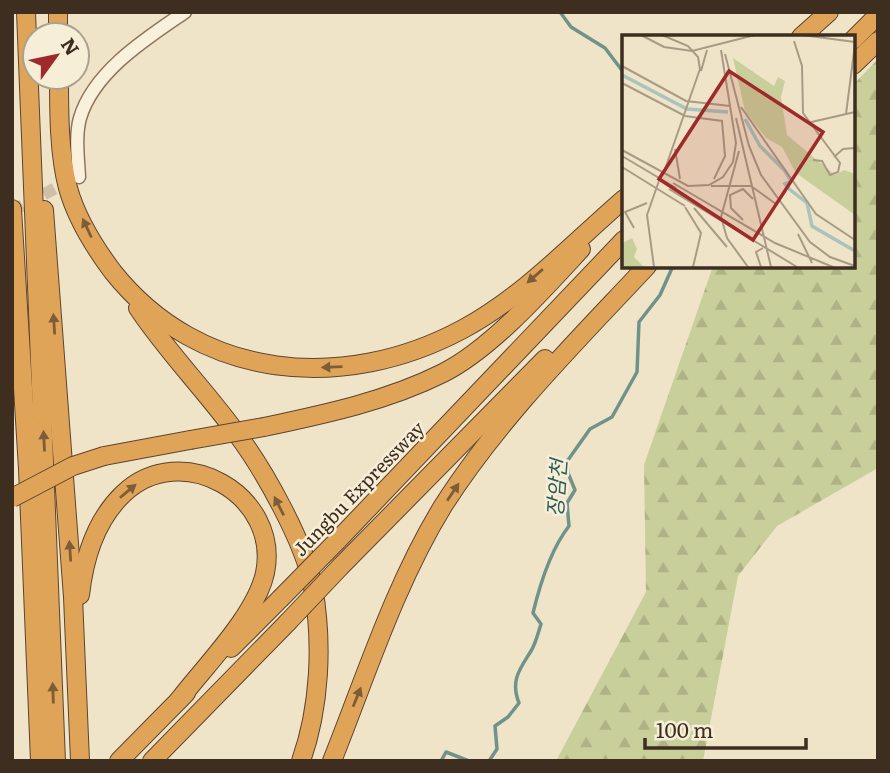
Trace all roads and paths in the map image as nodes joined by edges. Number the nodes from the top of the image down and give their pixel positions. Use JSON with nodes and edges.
{"nodes":[{"id":1,"x":185,"y":12,"type":"edge"},
{"id":2,"x":829,"y":12,"type":"edge"},
{"id":3,"x":843,"y":12,"type":"edge"},
{"id":4,"x":878,"y":15,"type":"edge"},
{"id":5,"x":803,"y":35,"type":"edge"},
{"id":6,"x":822,"y":35,"type":"edge"},
{"id":7,"x":855,"y":38,"type":"edge"},
{"id":8,"x":878,"y":41,"type":"edge"},
{"id":9,"x":855,"y":63,"type":"edge"},
{"id":10,"x":29,"y":91,"type":"edge"},
{"id":11,"x":33,"y":91,"type":"edge"},
{"id":12,"x":60,"y":91,"type":"edge"},
{"id":13,"x":79,"y":177,"type":"dead end"},
{"id":14,"x":622,"y":203,"type":"edge"},
{"id":15,"x":622,"y":203,"type":"edge"},
{"id":16,"x":12,"y":209,"type":"edge"},
{"id":17,"x":622,"y":242,"type":"edge"},
{"id":18,"x":634,"y":268,"type":"edge"},
{"id":19,"x":645,"y":268,"type":"edge"},
{"id":20,"x":113,"y":271,"type":"junction"},
{"id":21,"x":12,"y":498,"type":"edge"},
{"id":22,"x":75,"y":643,"type":"junction"},
{"id":23,"x":179,"y":701,"type":"junction"},
{"id":24,"x":40,"y":761,"type":"edge"},
{"id":25,"x":56,"y":761,"type":"edge"},
{"id":26,"x":80,"y":761,"type":"edge"},
{"id":27,"x":119,"y":761,"type":"edge"},
{"id":28,"x":152,"y":761,"type":"edge"},
{"id":29,"x":302,"y":761,"type":"edge"},
{"id":30,"x":332,"y":761,"type":"edge"}],
"edges":[{"from":1,"to":13,"type":"street"},
{"from":2,"to":5,"type":"highway"},
{"from":3,"to":6,"type":"highway"},
{"from":4,"to":7,"type":"highway"},
{"from":8,"to":9,"type":"highway"},
{"from":25,"to":10,"type":"highway","one_way":true},
{"from":22,"to":11,"type":"highway","one_way":true},
{"from":20,"to":12,"type":"highway","one_way":true},
{"from":14,"to":20,"type":"highway","one_way":true},
{"from":15,"to":21,"type":"highway","bridge":true},
{"from":16,"to":24,"type":"highway"},
{"from":17,"to":23,"type":"highway","name":"Jungbu Expressway","bridge":true},
{"from":18,"to":28,"type":"highway","bridge":true},
{"from":30,"to":19,"type":"highway","one_way":true},
{"from":29,"to":20,"type":"highway","one_way":true},
{"from":22,"to":23,"type":"highway","one_way":true},
{"from":22,"to":26,"type":"highway"},
{"from":23,"to":27,"type":"highway","name":"Jungbu Expressway"}]}
